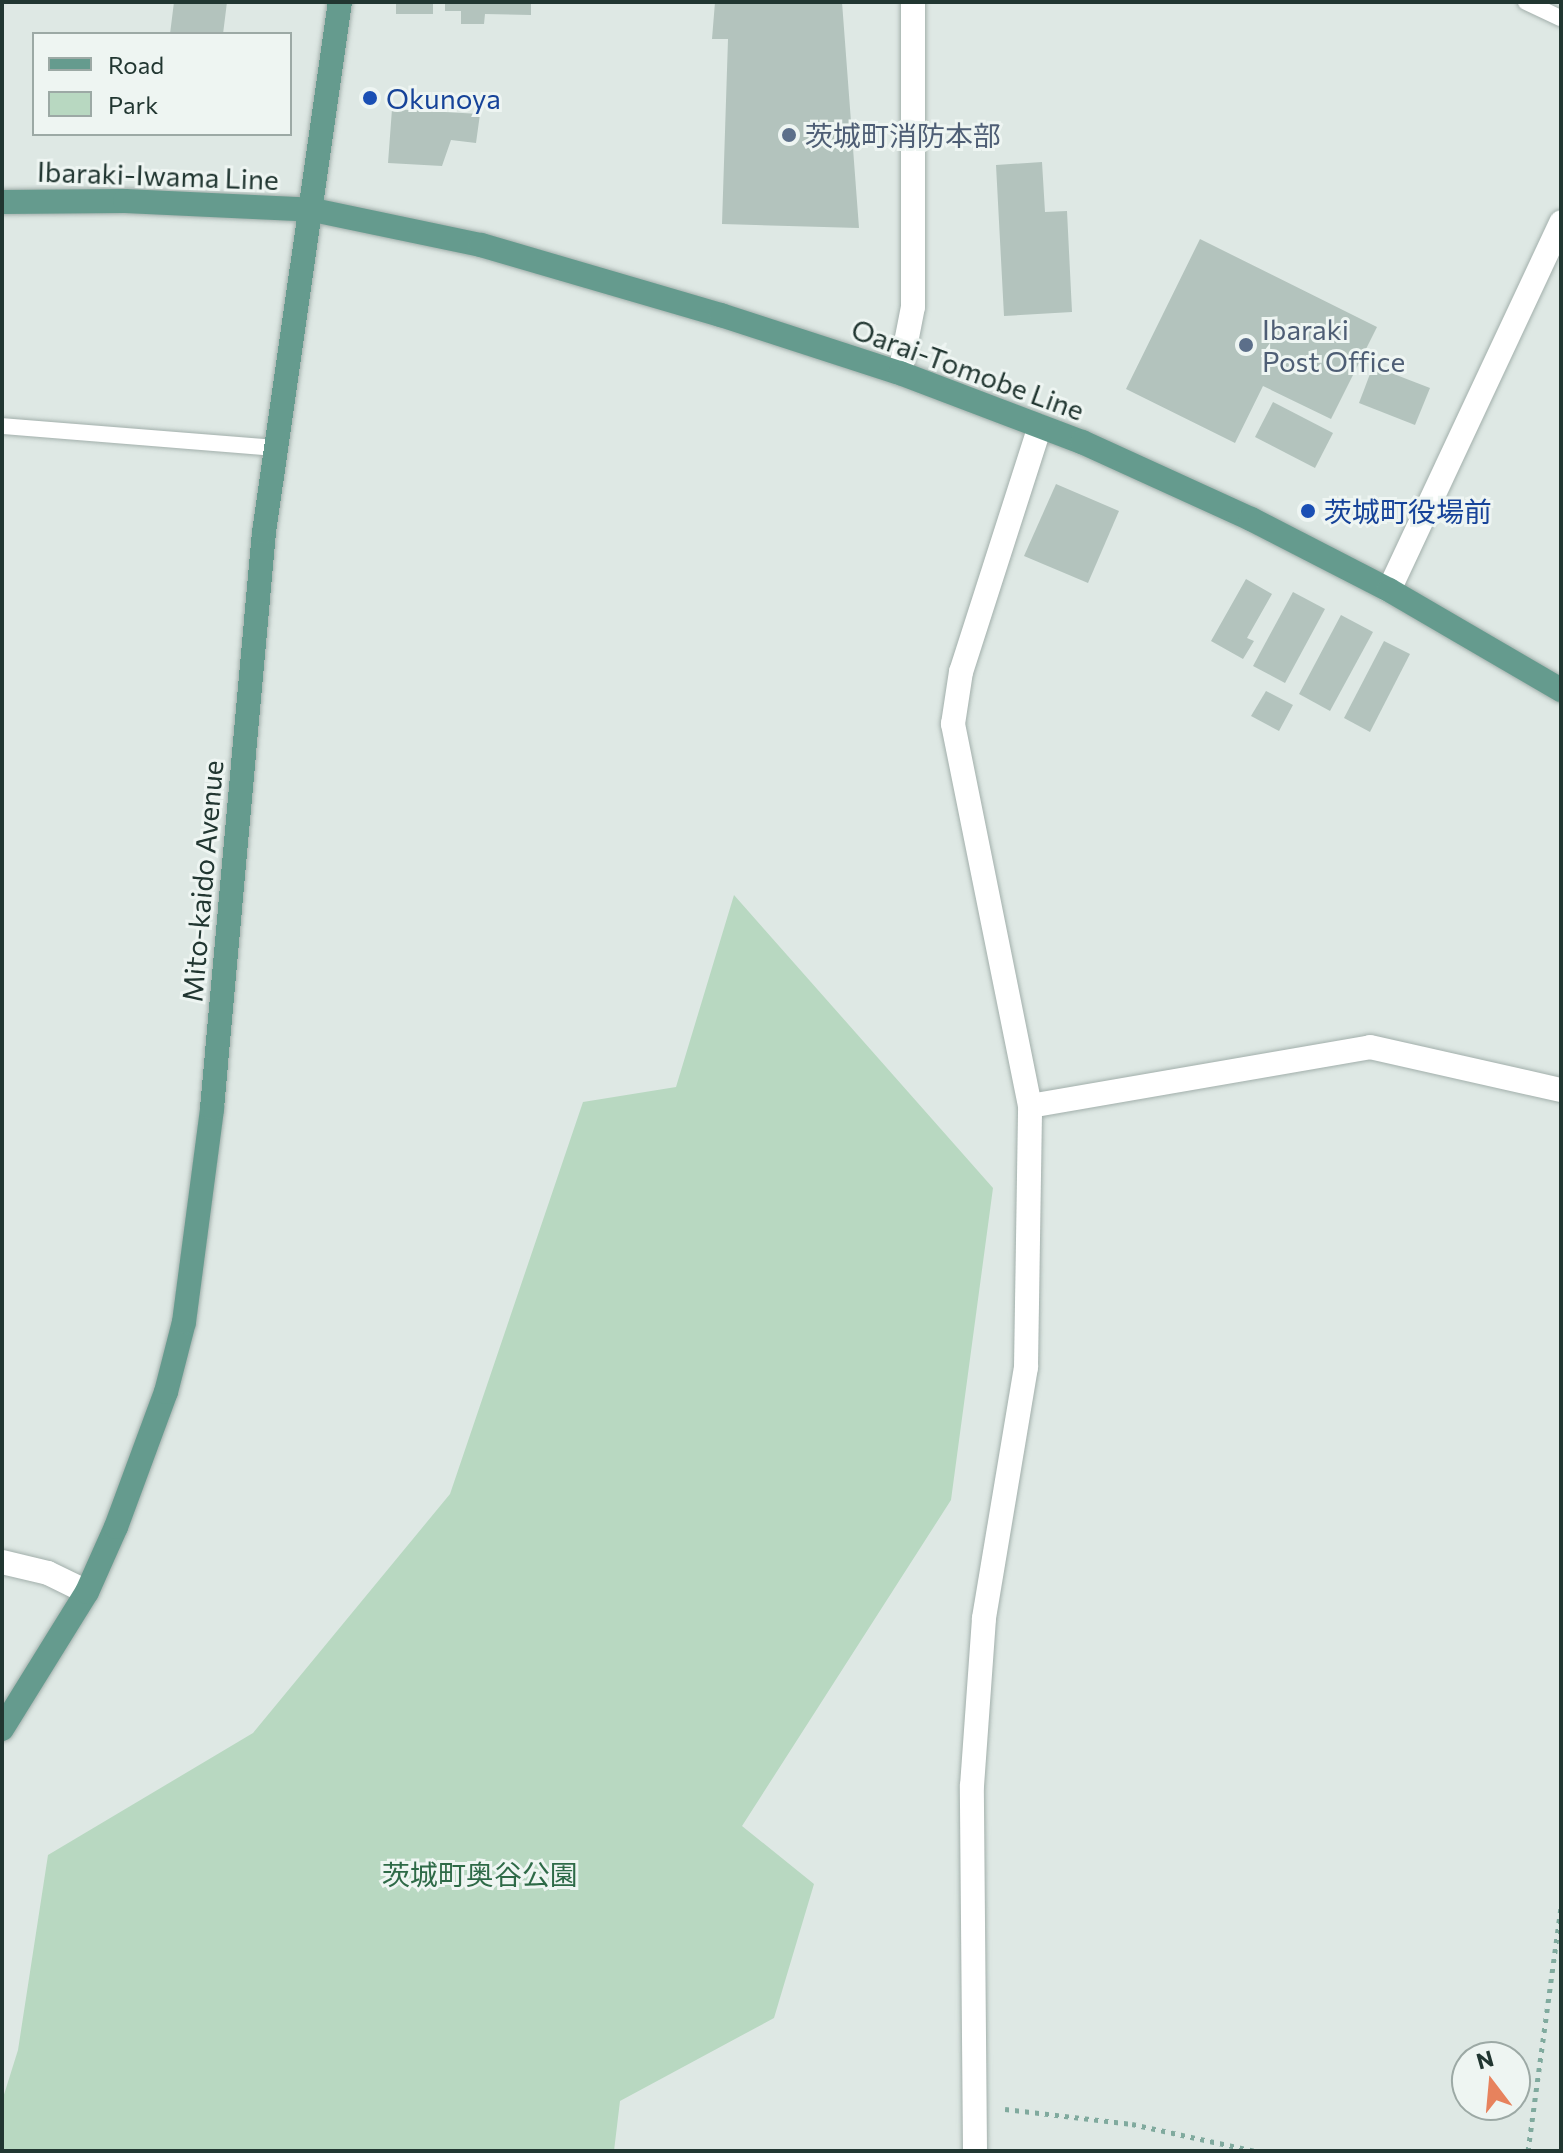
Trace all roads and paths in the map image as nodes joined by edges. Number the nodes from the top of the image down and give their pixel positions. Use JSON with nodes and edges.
{"nodes":[{"id":1,"x":340,"y":2,"type":"edge"},
{"id":2,"x":913,"y":2,"type":"edge"},
{"id":3,"x":1526,"y":2,"type":"edge"},
{"id":4,"x":1561,"y":18,"type":"edge"},
{"id":5,"x":2,"y":202,"type":"edge"},
{"id":6,"x":313,"y":210,"type":"junction"},
{"id":7,"x":1561,"y":222,"type":"edge"},
{"id":8,"x":900,"y":373,"type":"junction"},
{"id":9,"x":2,"y":426,"type":"edge"},
{"id":10,"x":1040,"y":426,"type":"junction"},
{"id":11,"x":274,"y":448,"type":"junction"},
{"id":12,"x":1389,"y":590,"type":"junction"},
{"id":13,"x":1561,"y":690,"type":"edge"},
{"id":14,"x":1561,"y":1090,"type":"edge"},
{"id":15,"x":1030,"y":1106,"type":"junction"},
{"id":16,"x":2,"y":1562,"type":"edge"},
{"id":17,"x":87,"y":1592,"type":"junction"},
{"id":18,"x":2,"y":1729,"type":"edge"},
{"id":19,"x":1561,"y":1906,"type":"edge"},
{"id":20,"x":976,"y":2106,"type":"junction"},
{"id":21,"x":975,"y":2151,"type":"edge"},
{"id":22,"x":1255,"y":2151,"type":"edge"},
{"id":23,"x":1528,"y":2151,"type":"edge"}],
"edges":[{"from":1,"to":6,"type":"main road","name":"Mito-kaido Avenue"},
{"from":2,"to":8,"type":"street"},
{"from":3,"to":4,"type":"lane"},
{"from":5,"to":6,"type":"main road","name":"Ibaraki-Iwama Line"},
{"from":6,"to":8,"type":"main road","name":"Oarai-Tomobe Line"},
{"from":6,"to":11,"type":"main road","name":"Mito-kaido Avenue"},
{"from":7,"to":12,"type":"street"},
{"from":8,"to":10,"type":"main road","name":"Oarai-Tomobe Line"},
{"from":9,"to":11,"type":"lane"},
{"from":10,"to":12,"type":"main road","name":"Oarai-Tomobe Line"},
{"from":10,"to":15,"type":"street"},
{"from":11,"to":17,"type":"main road","name":"Mito-kaido Avenue"},
{"from":12,"to":13,"type":"main road","name":"Oarai-Tomobe Line"},
{"from":14,"to":15,"type":"street"},
{"from":15,"to":20,"type":"street"},
{"from":16,"to":17,"type":"street"},
{"from":17,"to":18,"type":"main road","name":"Mito-kaido Avenue"},
{"from":19,"to":23,"type":"path"},
{"from":20,"to":21,"type":"street"},
{"from":20,"to":22,"type":"path"}]}
